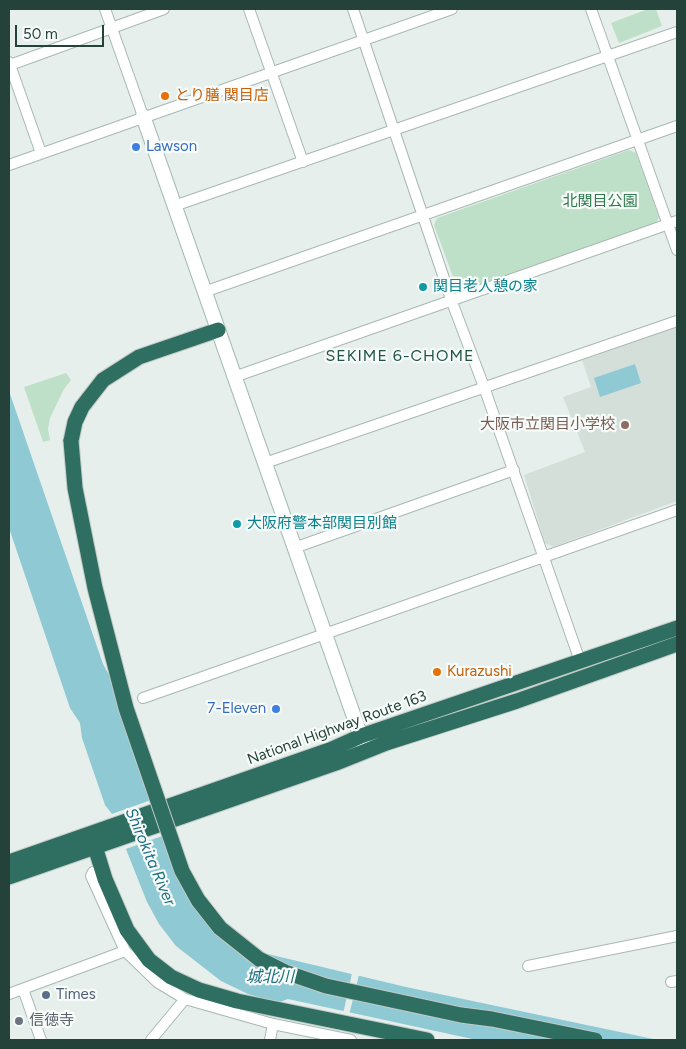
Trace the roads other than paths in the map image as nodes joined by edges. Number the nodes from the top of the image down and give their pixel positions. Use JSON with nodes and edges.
{"nodes":[{"id":1,"x":105,"y":9,"type":"edge"},
{"id":2,"x":164,"y":9,"type":"edge"},
{"id":3,"x":249,"y":9,"type":"edge"},
{"id":4,"x":353,"y":9,"type":"edge"},
{"id":5,"x":452,"y":9,"type":"edge"},
{"id":6,"x":591,"y":9,"type":"edge"},
{"id":7,"x":112,"y":27,"type":"junction"},
{"id":8,"x":677,"y":32,"type":"edge"},
{"id":9,"x":365,"y":41,"type":"junction"},
{"id":10,"x":608,"y":55,"type":"junction"},
{"id":11,"x":9,"y":63,"type":"edge"},
{"id":12,"x":270,"y":73,"type":"junction"},
{"id":13,"x":143,"y":116,"type":"junction"},
{"id":14,"x":677,"y":126,"type":"edge"},
{"id":15,"x":394,"y":131,"type":"junction"},
{"id":16,"x":639,"y":139,"type":"junction"},
{"id":17,"x":41,"y":153,"type":"junction"},
{"id":18,"x":303,"y":162,"type":"junction"},
{"id":19,"x":9,"y":165,"type":"edge"},
{"id":20,"x":174,"y":206,"type":"junction"},
{"id":21,"x":423,"y":216,"type":"junction"},
{"id":22,"x":673,"y":223,"type":"edge"},
{"id":23,"x":677,"y":250,"type":"edge"},
{"id":24,"x":204,"y":292,"type":"junction"},
{"id":25,"x":452,"y":302,"type":"junction"},
{"id":26,"x":677,"y":321,"type":"edge"},
{"id":27,"x":218,"y":330,"type":"junction"},
{"id":28,"x":234,"y":377,"type":"junction"},
{"id":29,"x":484,"y":387,"type":"junction"},
{"id":30,"x":264,"y":463,"type":"junction"},
{"id":31,"x":514,"y":470,"type":"junction"},
{"id":32,"x":677,"y":510,"type":"edge"},
{"id":33,"x":294,"y":548,"type":"junction"},
{"id":34,"x":544,"y":558,"type":"junction"},
{"id":35,"x":677,"y":628,"type":"edge"},
{"id":36,"x":325,"y":634,"type":"junction"},
{"id":37,"x":677,"y":644,"type":"edge"},
{"id":38,"x":580,"y":661,"type":"junction"},
{"id":39,"x":143,"y":698,"type":"dead end"},
{"id":40,"x":361,"y":736,"type":"junction"},
{"id":41,"x":366,"y":751,"type":"junction"},
{"id":42,"x":170,"y":814,"type":"junction"},
{"id":43,"x":99,"y":838,"type":"junction"},
{"id":44,"x":9,"y":862,"type":"edge"},
{"id":45,"x":96,"y":867,"type":"junction"},
{"id":46,"x":9,"y":877,"type":"edge"},
{"id":47,"x":677,"y":936,"type":"edge"},
{"id":48,"x":125,"y":951,"type":"junction"},
{"id":49,"x":528,"y":966,"type":"dead end"},
{"id":50,"x":23,"y":988,"type":"junction"},
{"id":51,"x":9,"y":994,"type":"edge"},
{"id":52,"x":185,"y":999,"type":"junction"},
{"id":53,"x":273,"y":1024,"type":"junction"},
{"id":54,"x":41,"y":1040,"type":"edge"},
{"id":55,"x":151,"y":1040,"type":"edge"},
{"id":56,"x":270,"y":1040,"type":"edge"},
{"id":57,"x":351,"y":1040,"type":"edge"},
{"id":58,"x":426,"y":1040,"type":"edge"},
{"id":59,"x":595,"y":1040,"type":"edge"}],
"edges":[{"from":1,"to":7,"type":"street"},
{"from":2,"to":7,"type":"street"},
{"from":3,"to":12,"type":"street"},
{"from":4,"to":9,"type":"street"},
{"from":5,"to":9,"type":"street"},
{"from":6,"to":10,"type":"street"},
{"from":7,"to":11,"type":"street"},
{"from":7,"to":13,"type":"street"},
{"from":8,"to":10,"type":"street"},
{"from":9,"to":12,"type":"street"},
{"from":9,"to":15,"type":"street"},
{"from":10,"to":15,"type":"street"},
{"from":10,"to":16,"type":"street"},
{"from":11,"to":17,"type":"street"},
{"from":12,"to":13,"type":"street"},
{"from":12,"to":18,"type":"street"},
{"from":13,"to":17,"type":"street"},
{"from":13,"to":20,"type":"street"},
{"from":14,"to":16,"type":"street"},
{"from":15,"to":18,"type":"street"},
{"from":15,"to":21,"type":"street"},
{"from":16,"to":21,"type":"street"},
{"from":16,"to":22,"type":"street"},
{"from":17,"to":19,"type":"street"},
{"from":18,"to":20,"type":"street"},
{"from":20,"to":24,"type":"street"},
{"from":21,"to":24,"type":"street"},
{"from":21,"to":25,"type":"street"},
{"from":22,"to":23,"type":"street"},
{"from":22,"to":25,"type":"street"},
{"from":24,"to":27,"type":"street"},
{"from":25,"to":28,"type":"street"},
{"from":25,"to":29,"type":"street"},
{"from":26,"to":29,"type":"street"},
{"from":27,"to":28,"type":"street"},
{"from":27,"to":59,"type":"highway","bridge":true},
{"from":28,"to":30,"type":"street"},
{"from":29,"to":30,"type":"street"},
{"from":29,"to":31,"type":"street"},
{"from":30,"to":33,"type":"street"},
{"from":31,"to":33,"type":"street"},
{"from":31,"to":34,"type":"street"},
{"from":32,"to":34,"type":"street"},
{"from":33,"to":36,"type":"street"},
{"from":34,"to":36,"type":"street"},
{"from":34,"to":38,"type":"street"},
{"from":35,"to":38,"type":"highway","name":"National Highway Route 163"},
{"from":36,"to":39,"type":"street"},
{"from":36,"to":40,"type":"street"},
{"from":37,"to":41,"type":"highway","name":"National Highway Route 163"},
{"from":38,"to":40,"type":"highway","name":"National Highway Route 163"},
{"from":40,"to":41,"type":"street"},
{"from":40,"to":42,"type":"highway","name":"National Highway Route 163"},
{"from":41,"to":42,"type":"highway","name":"National Highway Route 163"},
{"from":42,"to":43,"type":"highway","name":"National Highway Route 163"},
{"from":43,"to":44,"type":"highway","name":"National Highway Route 163"},
{"from":43,"to":45,"type":"highway"},
{"from":43,"to":46,"type":"highway","name":"National Highway Route 163"},
{"from":45,"to":48,"type":"street"},
{"from":45,"to":58,"type":"highway"},
{"from":47,"to":49,"type":"street"},
{"from":48,"to":50,"type":"street"},
{"from":48,"to":52,"type":"street"},
{"from":50,"to":51,"type":"street"},
{"from":50,"to":54,"type":"street"},
{"from":52,"to":53,"type":"street"},
{"from":52,"to":55,"type":"street"},
{"from":53,"to":56,"type":"street"},
{"from":53,"to":57,"type":"street"}]}
